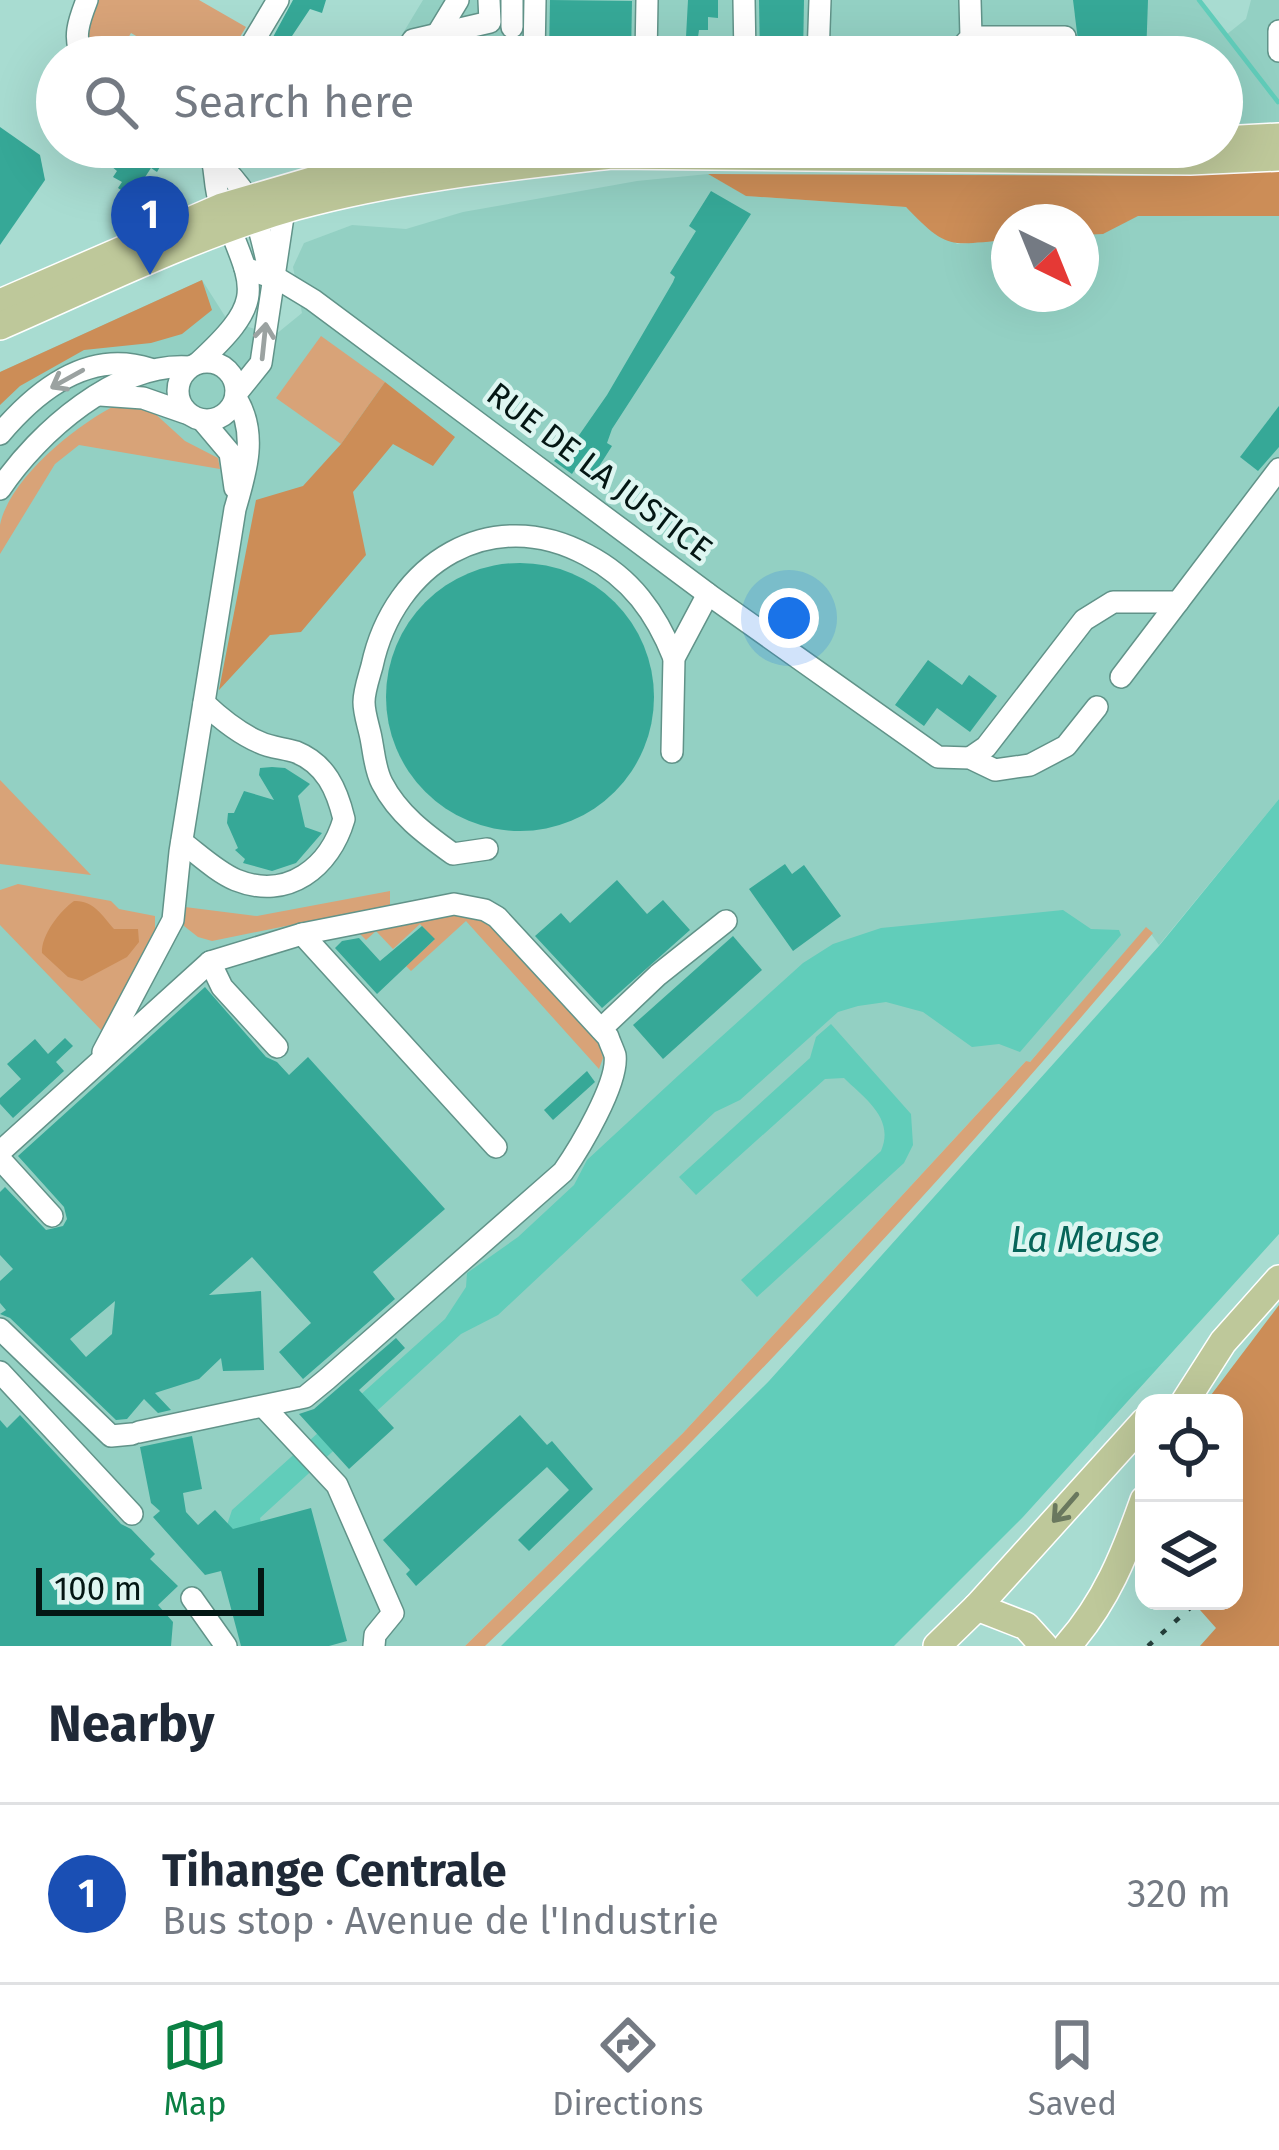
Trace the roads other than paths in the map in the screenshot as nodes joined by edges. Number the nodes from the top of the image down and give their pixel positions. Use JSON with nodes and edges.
{"nodes":[{"id":1,"x":87,"y":0,"type":"edge"},
{"id":2,"x":278,"y":0,"type":"edge"},
{"id":3,"x":458,"y":0,"type":"edge"},
{"id":4,"x":489,"y":0,"type":"edge"},
{"id":5,"x":512,"y":0,"type":"edge"},
{"id":6,"x":535,"y":0,"type":"edge"},
{"id":7,"x":646,"y":0,"type":"edge"},
{"id":8,"x":745,"y":0,"type":"edge"},
{"id":9,"x":820,"y":0,"type":"edge"},
{"id":10,"x":970,"y":0,"type":"edge"},
{"id":11,"x":512,"y":27,"type":"dead end"},
{"id":12,"x":1279,"y":31,"type":"edge"},
{"id":13,"x":437,"y":33,"type":"junction"},
{"id":14,"x":78,"y":36,"type":"edge"},
{"id":15,"x":257,"y":36,"type":"edge"},
{"id":16,"x":427,"y":36,"type":"edge"},
{"id":17,"x":534,"y":36,"type":"edge"},
{"id":18,"x":646,"y":36,"type":"edge"},
{"id":19,"x":745,"y":36,"type":"edge"},
{"id":20,"x":819,"y":36,"type":"edge"},
{"id":21,"x":971,"y":36,"type":"edge"},
{"id":22,"x":1279,"y":51,"type":"edge"},
{"id":23,"x":1279,"y":137,"type":"edge"},
{"id":24,"x":1243,"y":139,"type":"edge"},
{"id":25,"x":1279,"y":157,"type":"edge"},
{"id":26,"x":1243,"y":159,"type":"edge"},
{"id":27,"x":217,"y":168,"type":"edge"},
{"id":28,"x":227,"y":168,"type":"edge"},
{"id":29,"x":356,"y":168,"type":"edge"},
{"id":30,"x":506,"y":168,"type":"edge"},
{"id":31,"x":235,"y":209,"type":"junction"},
{"id":32,"x":284,"y":210,"type":"junction"},
{"id":33,"x":245,"y":268,"type":"junction"},
{"id":34,"x":272,"y":280,"type":"junction"},
{"id":35,"x":0,"y":303,"type":"edge"},
{"id":36,"x":0,"y":326,"type":"edge"},
{"id":37,"x":194,"y":365,"type":"junction"},
{"id":38,"x":150,"y":369,"type":"junction"},
{"id":39,"x":100,"y":395,"type":"junction"},
{"id":40,"x":236,"y":396,"type":"junction"},
{"id":41,"x":195,"y":417,"type":"junction"},
{"id":42,"x":0,"y":434,"type":"edge"},
{"id":43,"x":1279,"y":469,"type":"edge"},
{"id":44,"x":0,"y":489,"type":"edge"},
{"id":45,"x":235,"y":509,"type":"junction"},
{"id":46,"x":708,"y":594,"type":"junction"},
{"id":47,"x":1178,"y":602,"type":"junction"},
{"id":48,"x":674,"y":658,"type":"junction"},
{"id":49,"x":1121,"y":677,"type":"dead end"},
{"id":50,"x":204,"y":704,"type":"junction"},
{"id":51,"x":1097,"y":707,"type":"dead end"},
{"id":52,"x":672,"y":752,"type":"dead end"},
{"id":53,"x":970,"y":758,"type":"junction"},
{"id":54,"x":182,"y":842,"type":"junction"},
{"id":55,"x":487,"y":849,"type":"dead end"},
{"id":56,"x":726,"y":921,"type":"dead end"},
{"id":57,"x":302,"y":934,"type":"junction"},
{"id":58,"x":210,"y":962,"type":"junction"},
{"id":59,"x":601,"y":1029,"type":"junction"},
{"id":60,"x":278,"y":1047,"type":"dead end"},
{"id":61,"x":97,"y":1064,"type":"junction"},
{"id":62,"x":496,"y":1148,"type":"dead end"},
{"id":63,"x":0,"y":1156,"type":"edge"},
{"id":64,"x":52,"y":1216,"type":"dead end"},
{"id":65,"x":1279,"y":1279,"type":"edge"},
{"id":66,"x":0,"y":1329,"type":"edge"},
{"id":67,"x":0,"y":1372,"type":"edge"},
{"id":68,"x":1200,"y":1374,"type":"junction"},
{"id":69,"x":1174,"y":1394,"type":"edge"},
{"id":70,"x":1189,"y":1394,"type":"edge"},
{"id":71,"x":264,"y":1407,"type":"junction"},
{"id":72,"x":1135,"y":1432,"type":"edge"},
{"id":73,"x":1143,"y":1502,"type":"edge"},
{"id":74,"x":132,"y":1514,"type":"dead end"},
{"id":75,"x":193,"y":1598,"type":"dead end"},
{"id":76,"x":977,"y":1607,"type":"junction"},
{"id":77,"x":226,"y":1646,"type":"edge"},
{"id":78,"x":374,"y":1646,"type":"edge"},
{"id":79,"x":937,"y":1646,"type":"edge"},
{"id":80,"x":1044,"y":1646,"type":"edge"},
{"id":81,"x":1067,"y":1646,"type":"edge"}],
"edges":[{"from":1,"to":14,"type":"street"},
{"from":2,"to":15,"type":"street"},
{"from":3,"to":13,"type":"street"},
{"from":4,"to":13,"type":"street"},
{"from":5,"to":11,"type":"street"},
{"from":6,"to":17,"type":"street"},
{"from":7,"to":18,"type":"street"},
{"from":8,"to":19,"type":"street"},
{"from":9,"to":20,"type":"street"},
{"from":10,"to":21,"type":"street"},
{"from":12,"to":22,"type":"street"},
{"from":13,"to":16,"type":"street"},
{"from":23,"to":24,"type":"main road"},
{"from":25,"to":26,"type":"main road"},
{"from":27,"to":31,"type":"street"},
{"from":28,"to":31,"type":"street"},
{"from":29,"to":31,"type":"main road"},
{"from":30,"to":32,"type":"main road"},
{"from":31,"to":32,"type":"main road"},
{"from":31,"to":33,"type":"street"},
{"from":31,"to":34,"type":"street"},
{"from":31,"to":35,"type":"main road"},
{"from":31,"to":36,"type":"main road"},
{"from":32,"to":34,"type":"street"},
{"from":33,"to":34,"type":"street","name":"RUE DE LA JUSTICE"},
{"from":33,"to":37,"type":"street"},
{"from":40,"to":34,"type":"street","one_way":true},
{"from":34,"to":46,"type":"street","name":"RUE DE LA JUSTICE"},
{"from":37,"to":38,"type":"street"},
{"from":37,"to":40,"type":"street"},
{"from":37,"to":41,"type":"street"},
{"from":38,"to":39,"type":"street"},
{"from":38,"to":42,"type":"street","one_way":true},
{"from":39,"to":41,"type":"street"},
{"from":39,"to":44,"type":"street"},
{"from":40,"to":41,"type":"street"},
{"from":40,"to":45,"type":"street"},
{"from":41,"to":45,"type":"street"},
{"from":43,"to":47,"type":"street"},
{"from":45,"to":50,"type":"street"},
{"from":46,"to":48,"type":"street"},
{"from":46,"to":53,"type":"street","name":"RUE DE LA JUSTICE"},
{"from":47,"to":49,"type":"street"},
{"from":47,"to":53,"type":"street"},
{"from":48,"to":52,"type":"street"},
{"from":48,"to":55,"type":"street"},
{"from":50,"to":54,"type":"street"},
{"from":50,"to":54,"type":"street"},
{"from":51,"to":53,"type":"street","name":"RUE DE LA JUSTICE"},
{"from":54,"to":61,"type":"street"},
{"from":56,"to":59,"type":"street"},
{"from":57,"to":58,"type":"street"},
{"from":57,"to":59,"type":"street"},
{"from":57,"to":62,"type":"street"},
{"from":58,"to":60,"type":"street"},
{"from":58,"to":61,"type":"street"},
{"from":59,"to":71,"type":"street"},
{"from":61,"to":63,"type":"street"},
{"from":63,"to":64,"type":"street"},
{"from":65,"to":68,"type":"main road"},
{"from":66,"to":71,"type":"street"},
{"from":67,"to":74,"type":"street"},
{"from":68,"to":69,"type":"main road"},
{"from":68,"to":70,"type":"main road"},
{"from":71,"to":78,"type":"street"},
{"from":72,"to":76,"type":"main road","one_way":true},
{"from":73,"to":81,"type":"main road"},
{"from":75,"to":77,"type":"street"},
{"from":76,"to":79,"type":"main road"},
{"from":76,"to":80,"type":"main road"}]}
